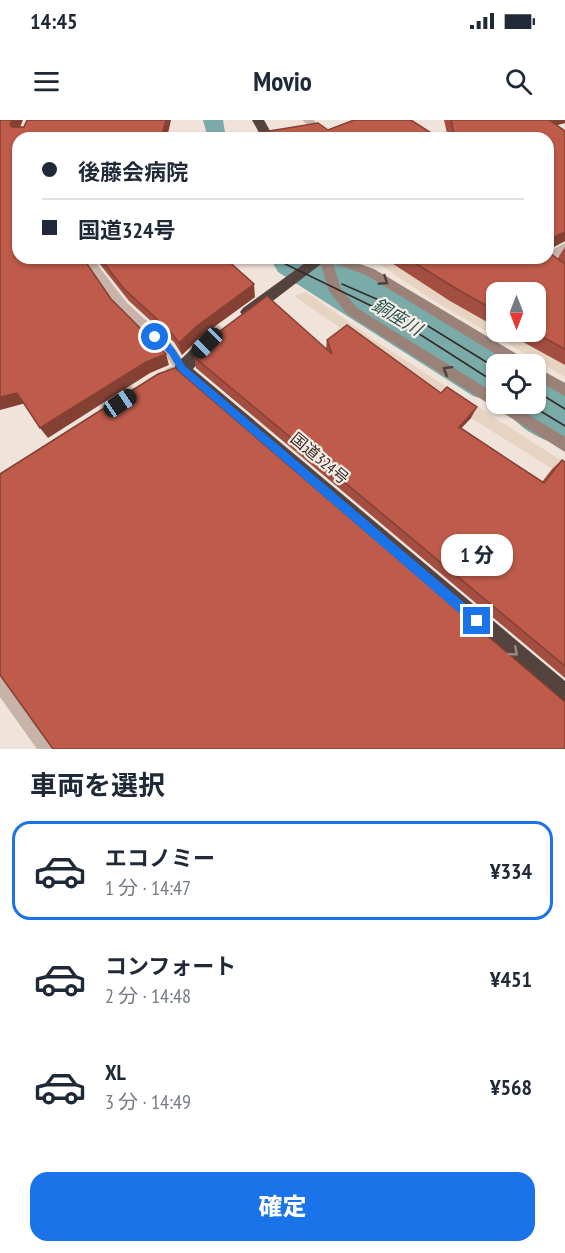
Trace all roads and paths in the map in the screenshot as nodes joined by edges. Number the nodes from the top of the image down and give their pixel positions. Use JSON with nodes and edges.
{"nodes":[{"id":1,"x":307,"y":120,"type":"edge"},
{"id":2,"x":322,"y":132,"type":"edge"},
{"id":3,"x":90,"y":264,"type":"edge"},
{"id":4,"x":316,"y":264,"type":"edge"},
{"id":5,"x":326,"y":264,"type":"edge"},
{"id":6,"x":347,"y":264,"type":"edge"},
{"id":7,"x":551,"y":264,"type":"edge"},
{"id":8,"x":558,"y":270,"type":"edge"},
{"id":9,"x":505,"y":354,"type":"edge"},
{"id":10,"x":182,"y":369,"type":"junction"},
{"id":11,"x":156,"y":379,"type":"edge"},
{"id":12,"x":546,"y":379,"type":"edge"},
{"id":13,"x":565,"y":390,"type":"edge"},
{"id":14,"x":486,"y":395,"type":"edge"},
{"id":15,"x":517,"y":414,"type":"edge"},
{"id":16,"x":565,"y":445,"type":"edge"},
{"id":17,"x":0,"y":681,"type":"edge"},
{"id":18,"x":565,"y":696,"type":"edge"},
{"id":19,"x":49,"y":749,"type":"edge"}],
"edges":[{"from":1,"to":2,"type":"street"},
{"from":3,"to":10,"type":"street"},
{"from":4,"to":10,"type":"highway"},
{"from":14,"to":5,"type":"street","one_way":true},
{"from":6,"to":9,"type":"street","one_way":true},
{"from":7,"to":8,"type":"street"},
{"from":10,"to":11,"type":"street"},
{"from":10,"to":18,"type":"highway","name":"国道324号","one_way":true},
{"from":12,"to":13,"type":"street"},
{"from":15,"to":16,"type":"street"},
{"from":17,"to":19,"type":"street"}]}
